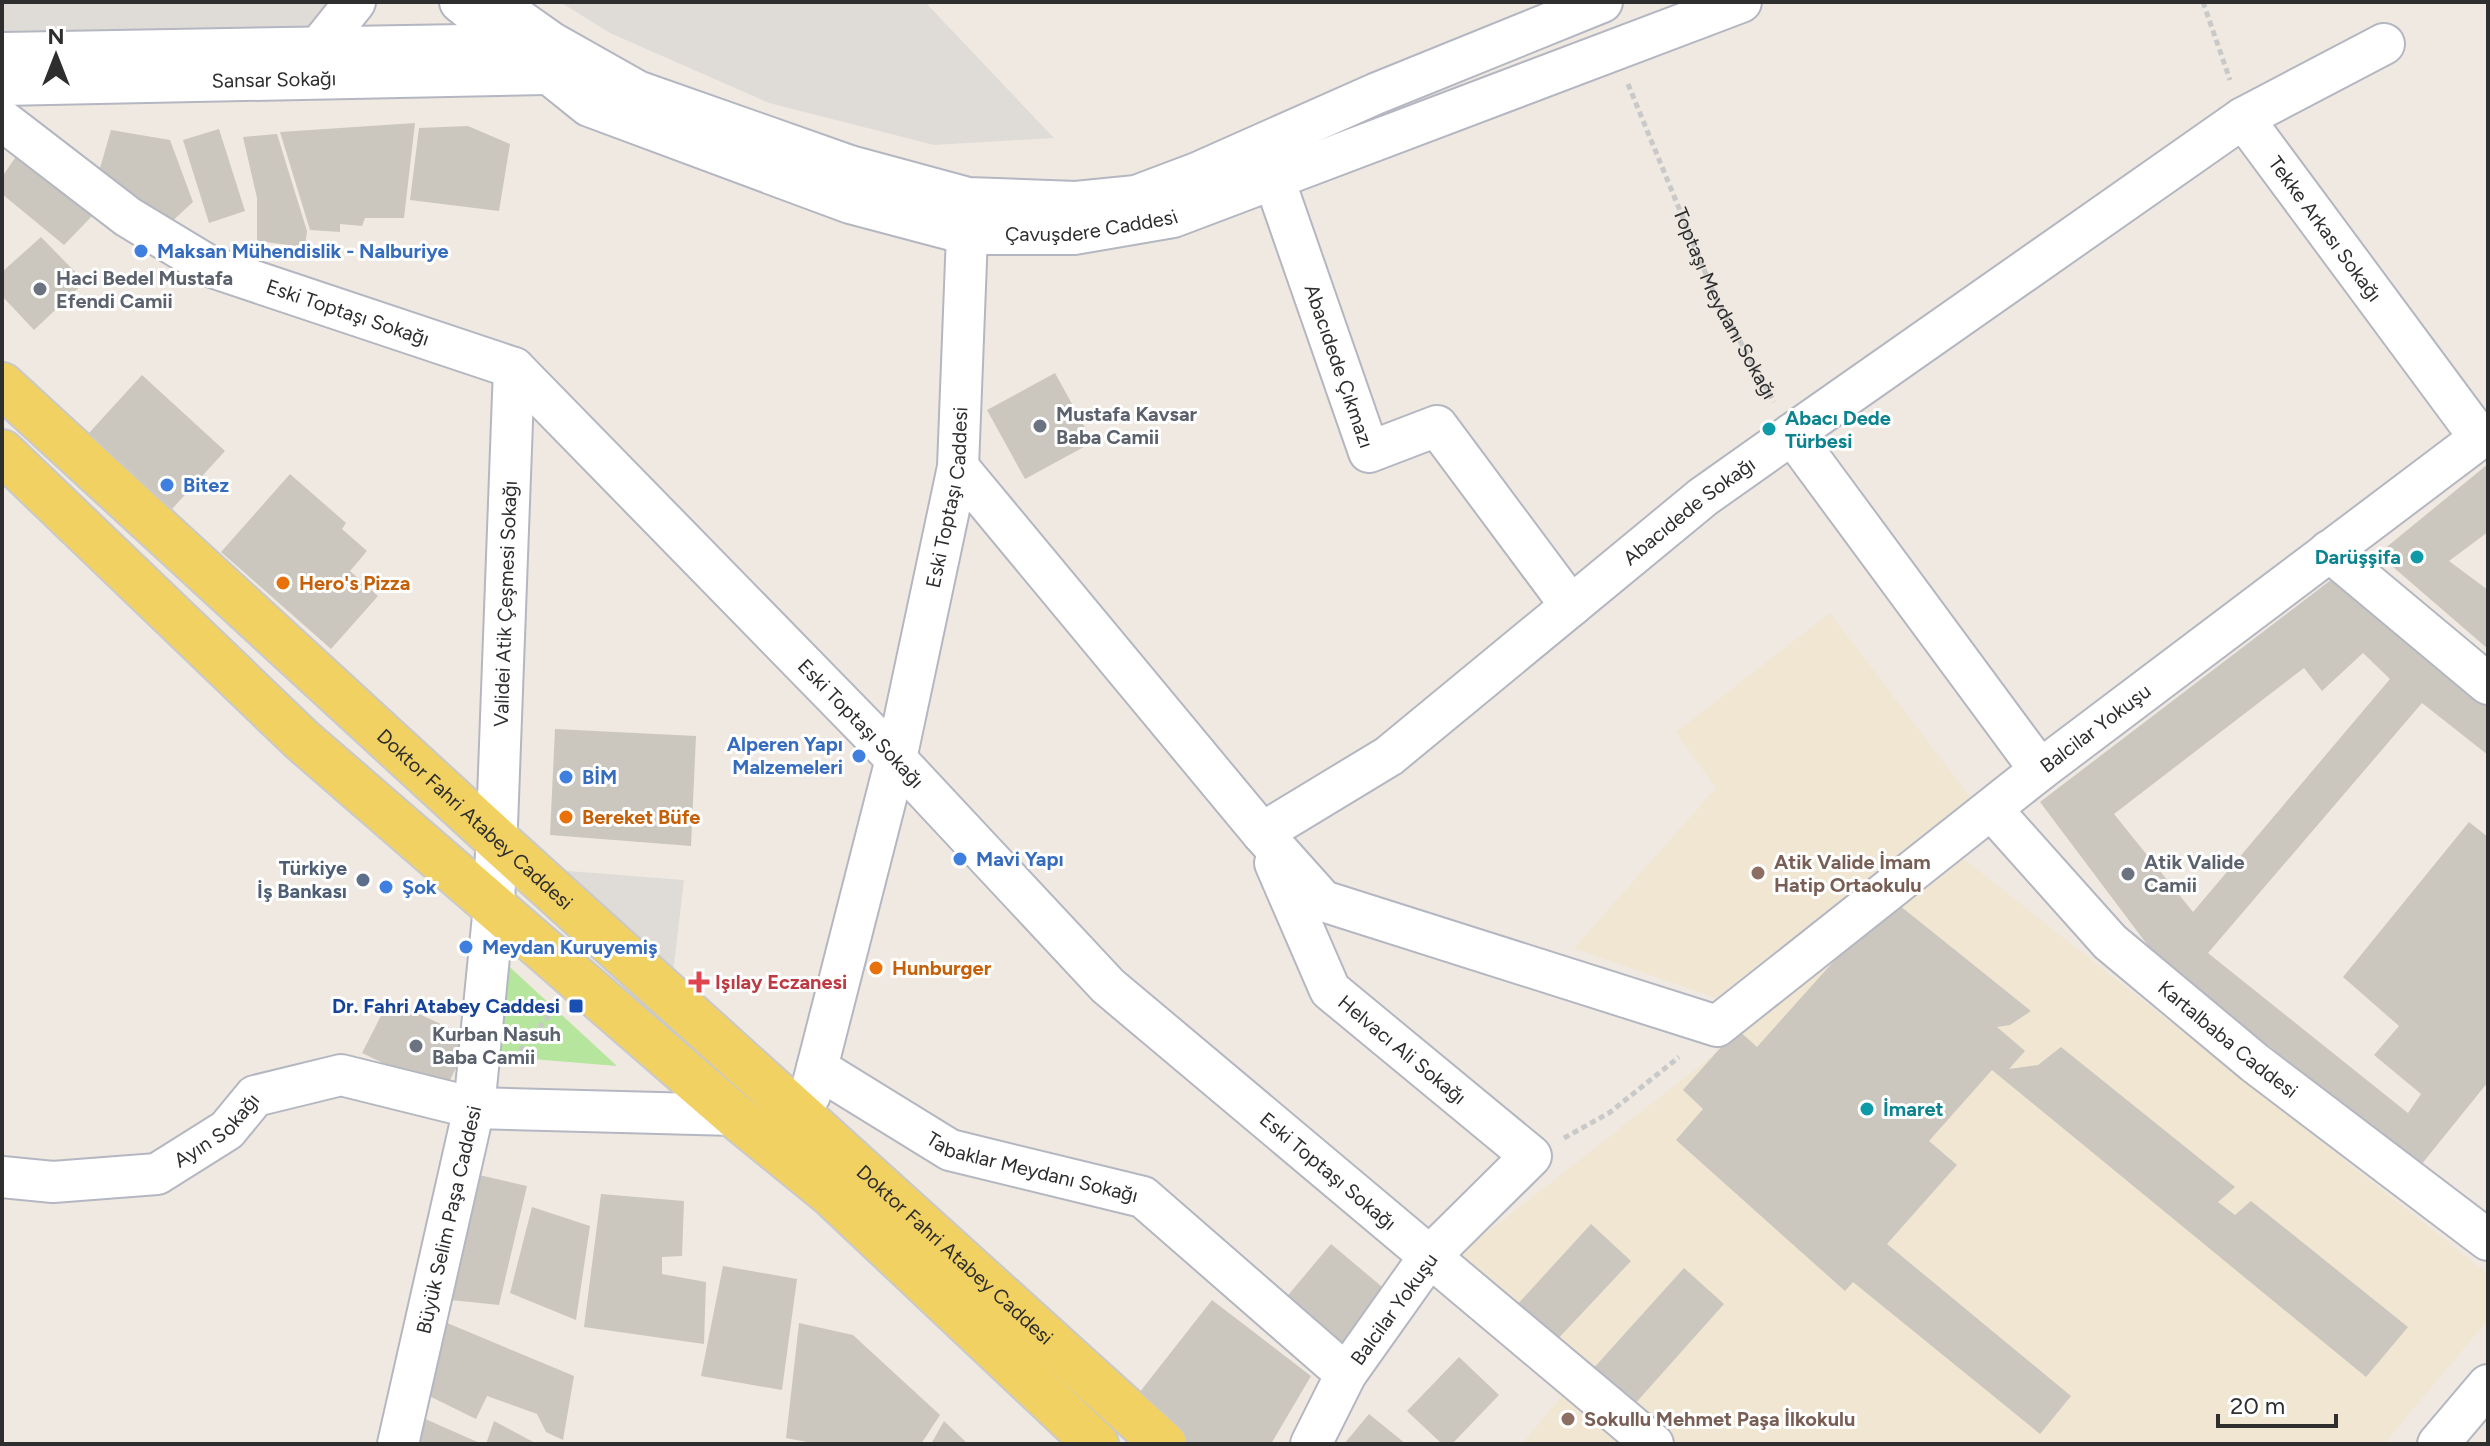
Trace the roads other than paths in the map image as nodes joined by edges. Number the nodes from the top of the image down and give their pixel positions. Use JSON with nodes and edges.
{"nodes":[{"id":1,"x":355,"y":2,"type":"edge"},
{"id":2,"x":460,"y":2,"type":"edge"},
{"id":3,"x":496,"y":2,"type":"edge"},
{"id":4,"x":1741,"y":2,"type":"edge"},
{"id":5,"x":1601,"y":3,"type":"edge"},
{"id":6,"x":510,"y":44,"type":"junction"},
{"id":7,"x":2384,"y":44,"type":"dead end"},
{"id":8,"x":319,"y":47,"type":"junction"},
{"id":9,"x":1614,"y":50,"type":"junction"},
{"id":10,"x":2,"y":53,"type":"edge"},
{"id":11,"x":549,"y":58,"type":"junction"},
{"id":12,"x":2,"y":85,"type":"edge"},
{"id":13,"x":2243,"y":118,"type":"junction"},
{"id":14,"x":2,"y":120,"type":"edge"},
{"id":15,"x":1274,"y":179,"type":"junction"},
{"id":16,"x":967,"y":216,"type":"junction"},
{"id":17,"x":514,"y":368,"type":"junction"},
{"id":18,"x":2,"y":385,"type":"edge"},
{"id":19,"x":1792,"y":434,"type":"junction"},
{"id":20,"x":2484,"y":435,"type":"edge"},
{"id":21,"x":2,"y":452,"type":"edge"},
{"id":22,"x":958,"y":467,"type":"junction"},
{"id":23,"x":2329,"y":551,"type":"junction"},
{"id":24,"x":1571,"y":606,"type":"junction"},
{"id":25,"x":2488,"y":684,"type":"edge"},
{"id":26,"x":896,"y":759,"type":"junction"},
{"id":27,"x":2040,"y":770,"type":"junction"},
{"id":28,"x":1992,"y":810,"type":"junction"},
{"id":29,"x":1262,"y":833,"type":"junction"},
{"id":30,"x":497,"y":840,"type":"junction"},
{"id":31,"x":494,"y":906,"type":"junction"},
{"id":32,"x":817,"y":1068,"type":"junction"},
{"id":33,"x":474,"y":1108,"type":"junction"},
{"id":34,"x":734,"y":1115,"type":"junction"},
{"id":35,"x":804,"y":1118,"type":"junction"},
{"id":36,"x":1531,"y":1156,"type":"joint"},
{"id":37,"x":2,"y":1177,"type":"edge"},
{"id":38,"x":2488,"y":1240,"type":"edge"},
{"id":39,"x":1429,"y":1257,"type":"junction"},
{"id":40,"x":1346,"y":1374,"type":"junction"},
{"id":41,"x":2488,"y":1385,"type":"edge"},
{"id":42,"x":398,"y":1444,"type":"edge"},
{"id":43,"x":1096,"y":1444,"type":"edge"},
{"id":44,"x":1164,"y":1444,"type":"edge"},
{"id":45,"x":1311,"y":1444,"type":"edge"},
{"id":46,"x":1653,"y":1444,"type":"edge"},
{"id":47,"x":2438,"y":1444,"type":"edge"}],
"edges":[{"from":1,"to":8,"type":"street"},
{"from":2,"to":6,"type":"street","name":"Çavuşdere Caddesi"},
{"from":3,"to":11,"type":"street","name":"Çavuşdere Caddesi"},
{"from":4,"to":9,"type":"street","name":"Çavuşdere Caddesi"},
{"from":5,"to":9,"type":"street"},
{"from":5,"to":16,"type":"street","name":"Çavuşdere Caddesi"},
{"from":6,"to":8,"type":"street"},
{"from":6,"to":11,"type":"street","name":"Çavuşdere Caddesi"},
{"from":7,"to":13,"type":"street","name":"Abacıdede Sokağı"},
{"from":8,"to":10,"type":"street"},
{"from":9,"to":15,"type":"street","name":"Çavuşdere Caddesi"},
{"from":11,"to":12,"type":"street","name":"Sansar Sokağı"},
{"from":11,"to":16,"type":"street","name":"Çavuşdere Caddesi"},
{"from":13,"to":19,"type":"street","name":"Abacıdede Sokağı"},
{"from":13,"to":20,"type":"street","name":"Tekke Arkası Sokağı"},
{"from":14,"to":17,"type":"street","name":"Eski Toptaşı Sokağı"},
{"from":15,"to":16,"type":"street","name":"Çavuşdere Caddesi"},
{"from":15,"to":24,"type":"street","name":"Abacıdede Çıkmazı"},
{"from":16,"to":22,"type":"street","name":"Eski Toptaşı Caddesi"},
{"from":17,"to":26,"type":"street","name":"Eski Toptaşı Sokağı"},
{"from":17,"to":30,"type":"street","name":"Validei Atik Çeşmesi Sokağı"},
{"from":18,"to":30,"type":"main road","name":"Doktor Fahri Atabey Caddesi"},
{"from":19,"to":24,"type":"street","name":"Abacıdede Sokağı"},
{"from":19,"to":27,"type":"street"},
{"from":20,"to":23,"type":"street","name":"Balcilar Yokuşu"},
{"from":21,"to":31,"type":"main road","name":"Doktor Fahri Atabey Caddesi"},
{"from":22,"to":26,"type":"street","name":"Eski Toptaşı Caddesi"},
{"from":22,"to":29,"type":"street"},
{"from":23,"to":25,"type":"street"},
{"from":23,"to":27,"type":"street","name":"Balcilar Yokuşu"},
{"from":24,"to":29,"type":"street","name":"Abacıdede Sokağı"},
{"from":26,"to":32,"type":"street"},
{"from":26,"to":39,"type":"street","name":"Eski Toptaşı Sokağı"},
{"from":27,"to":28,"type":"street","name":"Balcilar Yokuşu"},
{"from":28,"to":29,"type":"street","name":"Balcilar Yokuşu"},
{"from":28,"to":38,"type":"street","name":"Kartalbaba Caddesi"},
{"from":29,"to":36,"type":"street","name":"Helvacı Ali Sokağı"},
{"from":30,"to":31,"type":"street"},
{"from":30,"to":35,"type":"main road","name":"Doktor Fahri Atabey Caddesi"},
{"from":31,"to":33,"type":"street"},
{"from":31,"to":34,"type":"main road","name":"Doktor Fahri Atabey Caddesi"},
{"from":32,"to":35,"type":"street"},
{"from":32,"to":40,"type":"street","name":"Tabaklar Meydanı Sokağı"},
{"from":33,"to":34,"type":"street","name":"Büyük Selim Paşa Caddesi"},
{"from":33,"to":37,"type":"street","name":"Ayın Sokağı"},
{"from":33,"to":42,"type":"street","name":"Büyük Selim Paşa Caddesi"},
{"from":34,"to":43,"type":"main road","name":"Doktor Fahri Atabey Caddesi"},
{"from":35,"to":44,"type":"main road","name":"Doktor Fahri Atabey Caddesi"},
{"from":36,"to":39,"type":"street","name":"Balcilar Yokuşu"},
{"from":39,"to":40,"type":"street","name":"Balcilar Yokuşu"},
{"from":39,"to":46,"type":"street","name":"Eski Toptaşı Sokağı"},
{"from":40,"to":45,"type":"street","name":"Balcilar Yokuşu"},
{"from":41,"to":47,"type":"street"}]}
